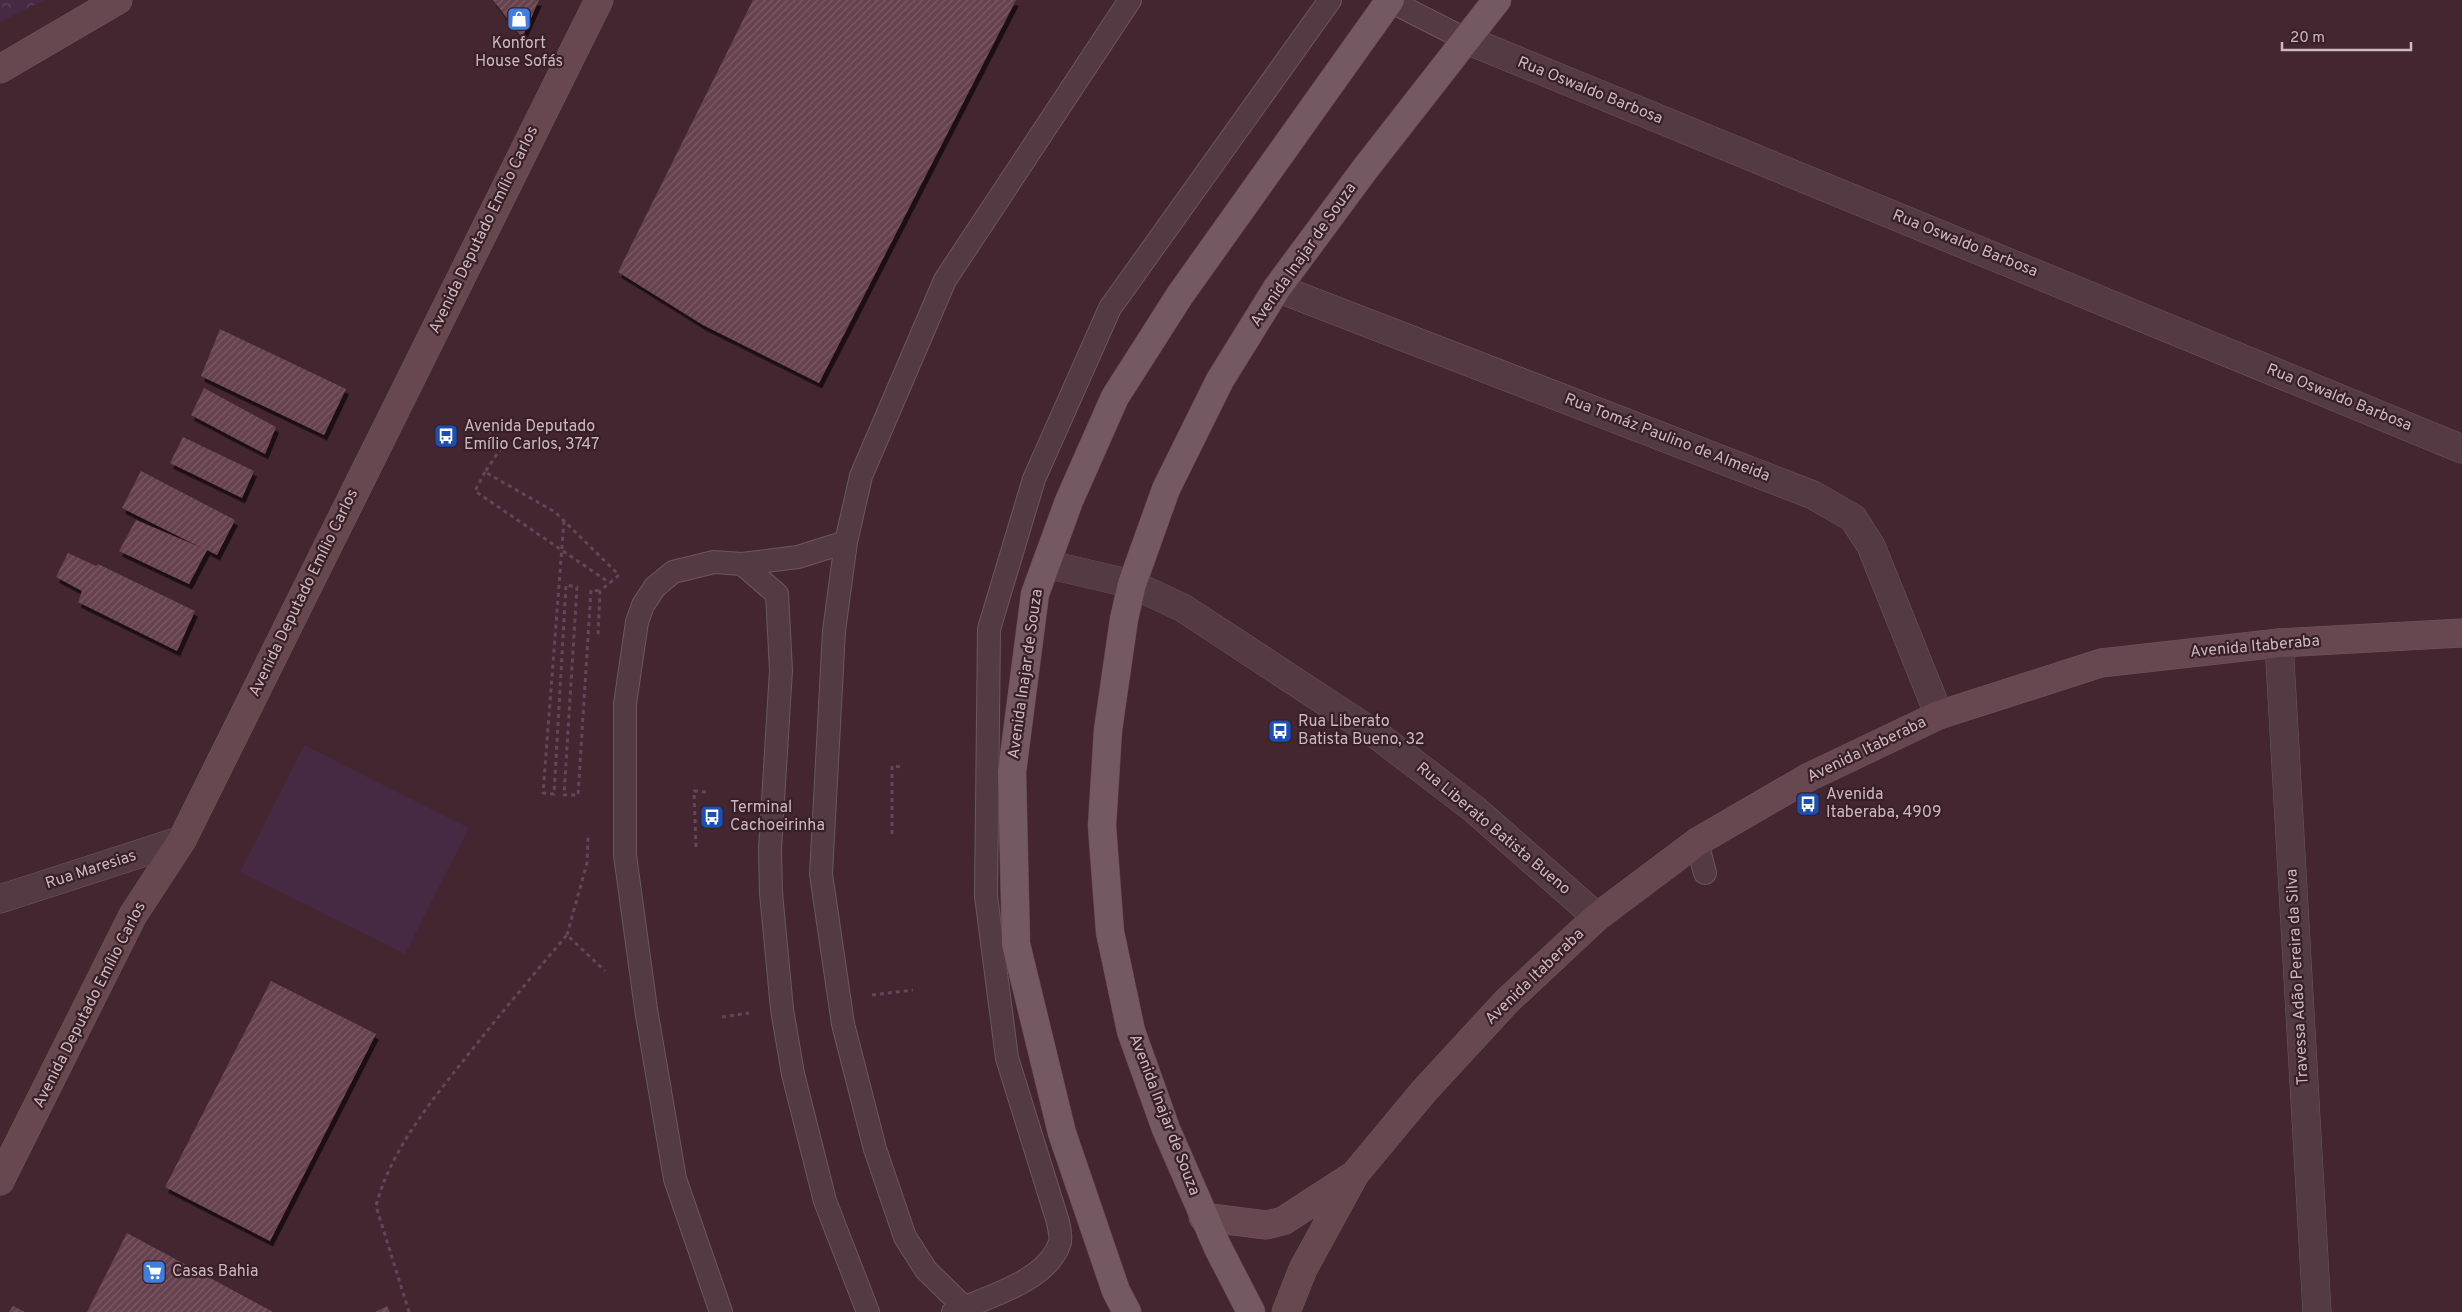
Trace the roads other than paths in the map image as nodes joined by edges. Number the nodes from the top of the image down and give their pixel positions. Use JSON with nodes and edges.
{"nodes":[{"id":1,"x":118,"y":0,"type":"edge"},
{"id":2,"x":598,"y":0,"type":"edge"},
{"id":3,"x":1130,"y":0,"type":"edge"},
{"id":4,"x":1330,"y":0,"type":"edge"},
{"id":5,"x":1389,"y":0,"type":"edge"},
{"id":6,"x":1497,"y":0,"type":"edge"},
{"id":7,"x":1467,"y":40,"type":"junction"},
{"id":8,"x":0,"y":68,"type":"edge"},
{"id":9,"x":1276,"y":288,"type":"junction"},
{"id":10,"x":2462,"y":448,"type":"edge"},
{"id":11,"x":846,"y":542,"type":"junction"},
{"id":12,"x":742,"y":564,"type":"junction"},
{"id":13,"x":1046,"y":564,"type":"junction"},
{"id":14,"x":1132,"y":584,"type":"junction"},
{"id":15,"x":2462,"y":633,"type":"edge"},
{"id":16,"x":2279,"y":643,"type":"junction"},
{"id":17,"x":1939,"y":715,"type":"junction"},
{"id":18,"x":182,"y":840,"type":"junction"},
{"id":19,"x":1697,"y":842,"type":"junction"},
{"id":20,"x":1704,"y":873,"type":"dead end"},
{"id":21,"x":0,"y":899,"type":"edge"},
{"id":22,"x":1597,"y":917,"type":"junction"},
{"id":23,"x":1355,"y":1174,"type":"junction"},
{"id":24,"x":0,"y":1181,"type":"edge"},
{"id":25,"x":1203,"y":1216,"type":"junction"},
{"id":26,"x":962,"y":1310,"type":"edge"},
{"id":27,"x":721,"y":1312,"type":"edge"},
{"id":28,"x":868,"y":1312,"type":"edge"},
{"id":29,"x":1127,"y":1312,"type":"edge"},
{"id":30,"x":1251,"y":1312,"type":"edge"},
{"id":31,"x":1286,"y":1312,"type":"edge"},
{"id":32,"x":2317,"y":1312,"type":"edge"}],
"edges":[{"from":1,"to":8,"type":"main road"},
{"from":2,"to":18,"type":"main road","name":"Avenida Deputado Emílio Carlos"},
{"from":3,"to":11,"type":"lane"},
{"from":4,"to":26,"type":"lane"},
{"from":5,"to":7,"type":"lane"},
{"from":5,"to":13,"type":"main road","name":"Avenida Inajar de Souza"},
{"from":6,"to":7,"type":"main road","name":"Avenida Inajar de Souza"},
{"from":7,"to":9,"type":"main road","name":"Avenida Inajar de Souza"},
{"from":7,"to":10,"type":"street","name":"Rua Oswaldo Barbosa"},
{"from":9,"to":14,"type":"main road","name":"Avenida Inajar de Souza"},
{"from":9,"to":17,"type":"street","name":"Rua Tomáz Paulino de Almeida"},
{"from":11,"to":12,"type":"lane"},
{"from":11,"to":26,"type":"lane"},
{"from":12,"to":27,"type":"lane"},
{"from":12,"to":28,"type":"lane"},
{"from":13,"to":14,"type":"street","name":"Rua Liberato Batista Bueno"},
{"from":13,"to":29,"type":"main road","name":"Avenida Inajar de Souza"},
{"from":14,"to":22,"type":"street","name":"Rua Liberato Batista Bueno"},
{"from":14,"to":25,"type":"main road","name":"Avenida Inajar de Souza"},
{"from":15,"to":16,"type":"main road","name":"Avenida Itaberaba"},
{"from":16,"to":17,"type":"main road","name":"Avenida Itaberaba"},
{"from":16,"to":32,"type":"street","name":"Travessa Adão Pereira da Silva"},
{"from":17,"to":19,"type":"main road","name":"Avenida Itaberaba"},
{"from":18,"to":21,"type":"street","name":"Rua Maresias"},
{"from":18,"to":24,"type":"main road","name":"Avenida Deputado Emílio Carlos"},
{"from":19,"to":20,"type":"lane"},
{"from":19,"to":22,"type":"main road","name":"Avenida Itaberaba"},
{"from":22,"to":23,"type":"main road","name":"Avenida Itaberaba"},
{"from":23,"to":25,"type":"main road","name":"Avenida Itaberaba"},
{"from":23,"to":31,"type":"main road","name":"Avenida Itaberaba"},
{"from":25,"to":30,"type":"main road","name":"Avenida Inajar de Souza"}]}
